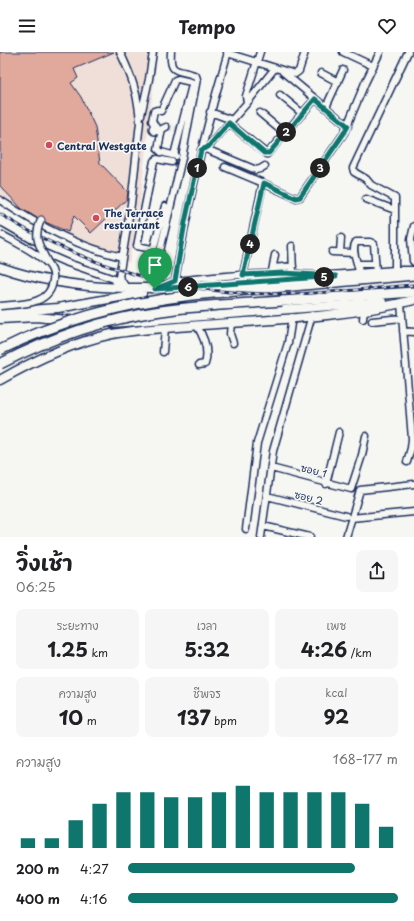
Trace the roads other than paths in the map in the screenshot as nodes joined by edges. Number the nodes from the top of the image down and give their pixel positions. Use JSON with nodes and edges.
{"nodes":[{"id":1,"x":120,"y":52,"type":"edge"},
{"id":2,"x":153,"y":52,"type":"edge"},
{"id":3,"x":171,"y":52,"type":"edge"},
{"id":4,"x":260,"y":52,"type":"edge"},
{"id":5,"x":305,"y":52,"type":"edge"},
{"id":6,"x":343,"y":52,"type":"edge"},
{"id":7,"x":380,"y":52,"type":"edge"},
{"id":8,"x":408,"y":52,"type":"edge"},
{"id":9,"x":228,"y":53,"type":"edge"},
{"id":10,"x":257,"y":62,"type":"junction"},
{"id":11,"x":373,"y":66,"type":"junction"},
{"id":12,"x":278,"y":69,"type":"junction"},
{"id":13,"x":343,"y":70,"type":"dead end"},
{"id":14,"x":321,"y":73,"type":"dead end"},
{"id":15,"x":338,"y":82,"type":"junction"},
{"id":16,"x":280,"y":95,"type":"dead end"},
{"id":17,"x":315,"y":99,"type":"junction"},
{"id":18,"x":247,"y":103,"type":"junction"},
{"id":19,"x":326,"y":107,"type":"junction"},
{"id":20,"x":210,"y":112,"type":"junction"},
{"id":21,"x":260,"y":113,"type":"dead end"},
{"id":22,"x":302,"y":114,"type":"junction"},
{"id":23,"x":230,"y":121,"type":"junction"},
{"id":24,"x":140,"y":122,"type":"junction"},
{"id":25,"x":348,"y":126,"type":"junction"},
{"id":26,"x":166,"y":127,"type":"dead end"},
{"id":27,"x":161,"y":134,"type":"junction"},
{"id":28,"x":285,"y":134,"type":"junction"},
{"id":29,"x":204,"y":150,"type":"junction"},
{"id":30,"x":182,"y":158,"type":"junction"},
{"id":31,"x":173,"y":159,"type":"junction"},
{"id":32,"x":264,"y":166,"type":"dead end"},
{"id":33,"x":225,"y":167,"type":"dead end"},
{"id":34,"x":264,"y":183,"type":"junction"},
{"id":35,"x":0,"y":200,"type":"edge"},
{"id":36,"x":366,"y":200,"type":"dead end"},
{"id":37,"x":165,"y":206,"type":"dead end"},
{"id":38,"x":395,"y":210,"type":"junction"},
{"id":39,"x":165,"y":217,"type":"junction"},
{"id":40,"x":41,"y":220,"type":"dead end"},
{"id":41,"x":163,"y":224,"type":"junction"},
{"id":42,"x":414,"y":226,"type":"edge"},
{"id":43,"x":0,"y":231,"type":"edge"},
{"id":44,"x":413,"y":235,"type":"edge"},
{"id":45,"x":341,"y":238,"type":"dead end"},
{"id":46,"x":292,"y":246,"type":"dead end"},
{"id":47,"x":332,"y":252,"type":"dead end"},
{"id":48,"x":340,"y":252,"type":"junction"},
{"id":49,"x":354,"y":253,"type":"junction"},
{"id":50,"x":275,"y":255,"type":"dead end"},
{"id":51,"x":122,"y":257,"type":"junction"},
{"id":52,"x":414,"y":262,"type":"edge"},
{"id":53,"x":358,"y":264,"type":"junction"},
{"id":54,"x":374,"y":264,"type":"junction"},
{"id":55,"x":50,"y":266,"type":"junction"},
{"id":56,"x":293,"y":266,"type":"junction"},
{"id":57,"x":0,"y":267,"type":"edge"},
{"id":58,"x":272,"y":270,"type":"junction"},
{"id":59,"x":395,"y":271,"type":"junction"},
{"id":60,"x":414,"y":272,"type":"edge"},
{"id":61,"x":293,"y":273,"type":"junction"},
{"id":62,"x":376,"y":273,"type":"junction"},
{"id":63,"x":359,"y":274,"type":"junction"},
{"id":64,"x":243,"y":275,"type":"junction"},
{"id":65,"x":414,"y":275,"type":"edge"},
{"id":66,"x":336,"y":276,"type":"junction"},
{"id":67,"x":175,"y":281,"type":"junction"},
{"id":68,"x":114,"y":289,"type":"junction"},
{"id":69,"x":127,"y":289,"type":"junction"},
{"id":70,"x":153,"y":289,"type":"junction"},
{"id":71,"x":163,"y":289,"type":"junction"},
{"id":72,"x":414,"y":292,"type":"edge"},
{"id":73,"x":414,"y":300,"type":"edge"},
{"id":74,"x":401,"y":303,"type":"junction"},
{"id":75,"x":0,"y":306,"type":"edge"},
{"id":76,"x":364,"y":310,"type":"junction"},
{"id":77,"x":0,"y":312,"type":"edge"},
{"id":78,"x":312,"y":316,"type":"junction"},
{"id":79,"x":292,"y":318,"type":"junction"},
{"id":80,"x":402,"y":318,"type":"junction"},
{"id":81,"x":0,"y":319,"type":"edge"},
{"id":82,"x":363,"y":319,"type":"dead end"},
{"id":83,"x":372,"y":321,"type":"dead end"},
{"id":84,"x":231,"y":323,"type":"junction"},
{"id":85,"x":197,"y":326,"type":"junction"},
{"id":86,"x":165,"y":328,"type":"junction"},
{"id":87,"x":403,"y":331,"type":"junction"},
{"id":88,"x":414,"y":332,"type":"edge"},
{"id":89,"x":233,"y":342,"type":"dead end"},
{"id":90,"x":0,"y":350,"type":"edge"},
{"id":91,"x":163,"y":352,"type":"dead end"},
{"id":92,"x":0,"y":364,"type":"edge"},
{"id":93,"x":199,"y":365,"type":"dead end"},
{"id":94,"x":0,"y":380,"type":"edge"},
{"id":95,"x":339,"y":432,"type":"dead end"},
{"id":96,"x":366,"y":436,"type":"dead end"},
{"id":97,"x":407,"y":462,"type":"dead end"},
{"id":98,"x":271,"y":468,"type":"junction"},
{"id":99,"x":326,"y":484,"type":"junction"},
{"id":100,"x":414,"y":484,"type":"edge"},
{"id":101,"x":268,"y":496,"type":"junction"},
{"id":102,"x":414,"y":512,"type":"edge"},
{"id":103,"x":349,"y":517,"type":"junction"},
{"id":104,"x":263,"y":526,"type":"junction"},
{"id":105,"x":246,"y":529,"type":"dead end"},
{"id":106,"x":261,"y":537,"type":"edge"},
{"id":107,"x":310,"y":537,"type":"edge"},
{"id":108,"x":346,"y":537,"type":"edge"}],
"edges":[{"from":1,"to":24,"type":"street"},
{"from":2,"to":24,"type":"street"},
{"from":3,"to":30,"type":"street"},
{"from":4,"to":10,"type":"street"},
{"from":5,"to":12,"type":"street"},
{"from":6,"to":11,"type":"street"},
{"from":7,"to":11,"type":"street"},
{"from":8,"to":38,"type":"street"},
{"from":9,"to":10,"type":"street"},
{"from":9,"to":20,"type":"street"},
{"from":10,"to":12,"type":"street"},
{"from":10,"to":18,"type":"street"},
{"from":11,"to":25,"type":"street"},
{"from":12,"to":17,"type":"street"},
{"from":12,"to":18,"type":"street"},
{"from":13,"to":15,"type":"street"},
{"from":14,"to":15,"type":"street"},
{"from":15,"to":19,"type":"street"},
{"from":16,"to":22,"type":"street"},
{"from":17,"to":19,"type":"street"},
{"from":17,"to":22,"type":"street"},
{"from":18,"to":23,"type":"street"},
{"from":19,"to":25,"type":"street"},
{"from":20,"to":23,"type":"street"},
{"from":20,"to":29,"type":"street"},
{"from":21,"to":28,"type":"street"},
{"from":22,"to":28,"type":"street"},
{"from":23,"to":28,"type":"street"},
{"from":23,"to":29,"type":"street"},
{"from":24,"to":51,"type":"street"},
{"from":25,"to":34,"type":"street"},
{"from":26,"to":27,"type":"street"},
{"from":27,"to":31,"type":"street"},
{"from":27,"to":31,"type":"street"},
{"from":29,"to":32,"type":"street"},
{"from":29,"to":67,"type":"street"},
{"from":30,"to":31,"type":"street"},
{"from":30,"to":39,"type":"street"},
{"from":31,"to":41,"type":"street"},
{"from":33,"to":34,"type":"street"},
{"from":34,"to":64,"type":"street"},
{"from":35,"to":51,"type":"street"},
{"from":36,"to":38,"type":"street"},
{"from":37,"to":39,"type":"street"},
{"from":38,"to":59,"type":"street"},
{"from":39,"to":41,"type":"street"},
{"from":40,"to":55,"type":"street","bridge":true},
{"from":41,"to":70,"type":"street"},
{"from":42,"to":44,"type":"street"},
{"from":43,"to":55,"type":"street","bridge":true},
{"from":43,"to":68,"type":"street"},
{"from":44,"to":52,"type":"street"},
{"from":45,"to":48,"type":"street"},
{"from":46,"to":56,"type":"street"},
{"from":47,"to":48,"type":"street"},
{"from":48,"to":49,"type":"street"},
{"from":49,"to":53,"type":"street"},
{"from":49,"to":54,"type":"street"},
{"from":50,"to":58,"type":"street"},
{"from":51,"to":69,"type":"street"},
{"from":53,"to":54,"type":"street"},
{"from":53,"to":63,"type":"street"},
{"from":54,"to":62,"type":"street"},
{"from":55,"to":75,"type":"street","bridge":true},
{"from":56,"to":58,"type":"street"},
{"from":56,"to":61,"type":"street"},
{"from":57,"to":68,"type":"main road"},
{"from":58,"to":61,"type":"street"},
{"from":58,"to":64,"type":"street"},
{"from":59,"to":60,"type":"main road"},
{"from":59,"to":62,"type":"main road"},
{"from":61,"to":66,"type":"street"},
{"from":62,"to":63,"type":"main road"},
{"from":63,"to":66,"type":"main road"},
{"from":64,"to":67,"type":"street"},
{"from":65,"to":90,"type":"highway","bridge":true},
{"from":66,"to":71,"type":"main road"},
{"from":67,"to":70,"type":"street"},
{"from":68,"to":69,"type":"main road"},
{"from":69,"to":70,"type":"main road"},
{"from":70,"to":71,"type":"main road"},
{"from":71,"to":77,"type":"main road"},
{"from":72,"to":92,"type":"highway","bridge":true},
{"from":73,"to":74,"type":"main road"},
{"from":73,"to":81,"type":"main road","bridge":true},
{"from":74,"to":76,"type":"main road"},
{"from":74,"to":80,"type":"street"},
{"from":76,"to":78,"type":"main road"},
{"from":76,"to":82,"type":"street"},
{"from":78,"to":79,"type":"main road"},
{"from":78,"to":98,"type":"street"},
{"from":79,"to":84,"type":"main road"},
{"from":79,"to":105,"type":"street"},
{"from":80,"to":83,"type":"street"},
{"from":80,"to":87,"type":"street"},
{"from":84,"to":85,"type":"main road"},
{"from":84,"to":89,"type":"street"},
{"from":85,"to":86,"type":"main road"},
{"from":85,"to":93,"type":"street"},
{"from":86,"to":91,"type":"street"},
{"from":86,"to":94,"type":"main road"},
{"from":87,"to":88,"type":"street"},
{"from":87,"to":97,"type":"street"},
{"from":95,"to":99,"type":"street"},
{"from":96,"to":99,"type":"street","name":"ซอย 1"},
{"from":98,"to":99,"type":"street","name":"ซอย 1"},
{"from":98,"to":101,"type":"street"},
{"from":100,"to":103,"type":"street"},
{"from":101,"to":103,"type":"street","name":"ซอย 2"},
{"from":101,"to":104,"type":"street"},
{"from":102,"to":103,"type":"street","name":"ซอย 2"},
{"from":103,"to":108,"type":"street"},
{"from":104,"to":106,"type":"street"},
{"from":104,"to":107,"type":"street"}]}
